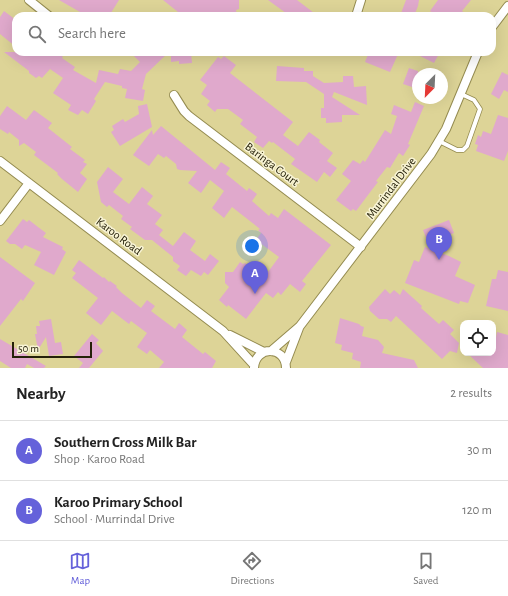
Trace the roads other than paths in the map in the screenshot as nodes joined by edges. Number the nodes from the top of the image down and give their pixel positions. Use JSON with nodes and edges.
{"nodes":[{"id":1,"x":29,"y":0,"type":"edge"},
{"id":2,"x":361,"y":0,"type":"edge"},
{"id":3,"x":508,"y":6,"type":"edge"},
{"id":4,"x":44,"y":12,"type":"edge"},
{"id":5,"x":357,"y":12,"type":"edge"},
{"id":6,"x":496,"y":22,"type":"edge"},
{"id":7,"x":476,"y":56,"type":"edge"},
{"id":8,"x":460,"y":94,"type":"junction"},
{"id":9,"x":174,"y":95,"type":"dead end"},
{"id":10,"x":439,"y":141,"type":"junction"},
{"id":11,"x":0,"y":161,"type":"edge"},
{"id":12,"x":29,"y":183,"type":"junction"},
{"id":13,"x":0,"y":221,"type":"edge"},
{"id":14,"x":361,"y":247,"type":"junction"},
{"id":15,"x":300,"y":326,"type":"junction"},
{"id":16,"x":223,"y":331,"type":"junction"},
{"id":17,"x":267,"y":351,"type":"junction"},
{"id":18,"x":254,"y":366,"type":"edge"},
{"id":19,"x":286,"y":367,"type":"edge"}],
"edges":[{"from":1,"to":4,"type":"street"},
{"from":2,"to":5,"type":"street"},
{"from":3,"to":6,"type":"street"},
{"from":7,"to":8,"type":"street","name":"Murrindal Drive"},
{"from":8,"to":10,"type":"street","name":"Murrindal Drive"},
{"from":8,"to":10,"type":"lane"},
{"from":9,"to":14,"type":"street","name":"Baringa Court"},
{"from":10,"to":14,"type":"street","name":"Murrindal Drive"},
{"from":11,"to":12,"type":"street","name":"Karoo Road"},
{"from":12,"to":13,"type":"street"},
{"from":12,"to":16,"type":"street","name":"Karoo Road"},
{"from":14,"to":15,"type":"street","name":"Murrindal Drive"},
{"from":15,"to":17,"type":"street","name":"Murrindal Drive"},
{"from":15,"to":19,"type":"street","name":"Murrindal Drive"},
{"from":16,"to":17,"type":"street","name":"Karoo Road"},
{"from":16,"to":18,"type":"street","name":"Karoo Road"},
{"from":17,"to":18,"type":"street","name":"Murrindal Drive"},
{"from":17,"to":19,"type":"street","name":"Karoo Road"}]}
